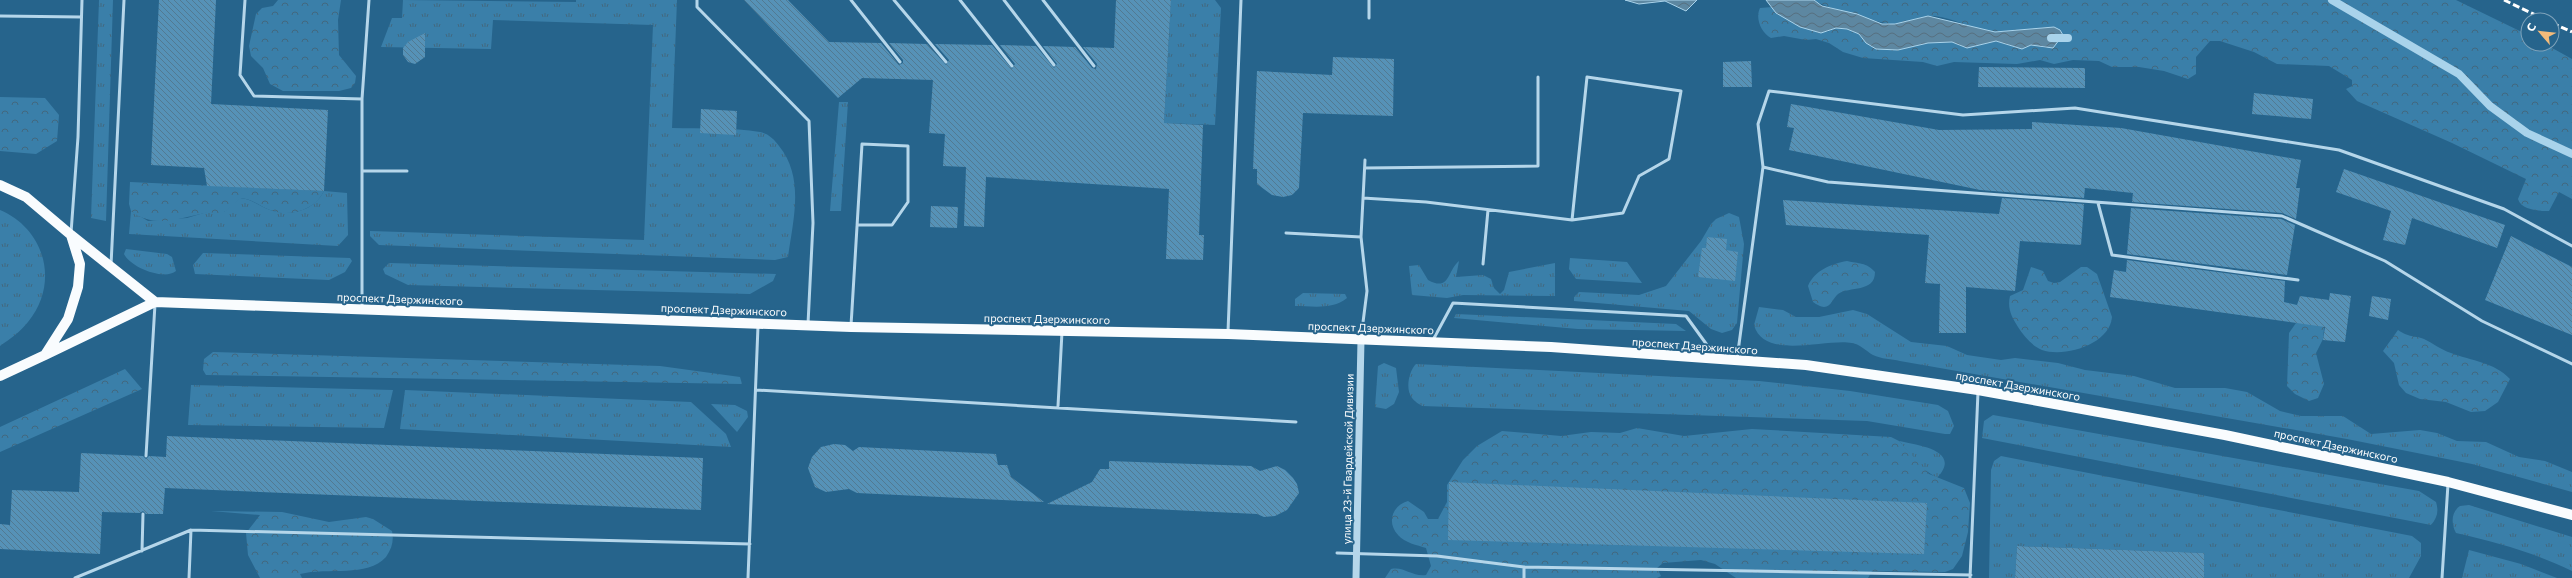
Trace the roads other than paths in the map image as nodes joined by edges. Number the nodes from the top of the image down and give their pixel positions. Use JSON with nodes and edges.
{"nodes":[{"id":1,"x":82,"y":0,"type":"edge"},
{"id":2,"x":124,"y":0,"type":"edge"},
{"id":3,"x":245,"y":0,"type":"edge"},
{"id":4,"x":369,"y":0,"type":"edge"},
{"id":5,"x":696,"y":0,"type":"edge"},
{"id":6,"x":851,"y":0,"type":"edge"},
{"id":7,"x":894,"y":0,"type":"edge"},
{"id":8,"x":960,"y":0,"type":"edge"},
{"id":9,"x":1004,"y":0,"type":"edge"},
{"id":10,"x":1042,"y":0,"type":"edge"},
{"id":11,"x":1241,"y":0,"type":"edge"},
{"id":12,"x":1369,"y":0,"type":"edge"},
{"id":13,"x":0,"y":16,"type":"edge"},
{"id":14,"x":81,"y":17,"type":"junction"},
{"id":15,"x":1368,"y":18,"type":"dead end"},
{"id":16,"x":900,"y":62,"type":"dead end"},
{"id":17,"x":946,"y":62,"type":"dead end"},
{"id":18,"x":1054,"y":65,"type":"dead end"},
{"id":19,"x":1012,"y":66,"type":"dead end"},
{"id":20,"x":1094,"y":66,"type":"dead end"},
{"id":21,"x":1538,"y":77,"type":"dead end"},
{"id":22,"x":362,"y":99,"type":"junction"},
{"id":23,"x":1365,"y":160,"type":"dead end"},
{"id":24,"x":1365,"y":168,"type":"junction"},
{"id":25,"x":1763,"y":168,"type":"junction"},
{"id":26,"x":362,"y":170,"type":"junction"},
{"id":27,"x":407,"y":171,"type":"dead end"},
{"id":28,"x":0,"y":185,"type":"edge"},
{"id":29,"x":1363,"y":198,"type":"junction"},
{"id":30,"x":2098,"y":203,"type":"junction"},
{"id":31,"x":1488,"y":210,"type":"junction"},
{"id":32,"x":1572,"y":220,"type":"junction"},
{"id":33,"x":857,"y":225,"type":"junction"},
{"id":34,"x":1286,"y":233,"type":"dead end"},
{"id":35,"x":71,"y":235,"type":"junction"},
{"id":36,"x":1361,"y":237,"type":"junction"},
{"id":37,"x":2572,"y":246,"type":"edge"},
{"id":38,"x":1483,"y":264,"type":"dead end"},
{"id":39,"x":111,"y":268,"type":"junction"},
{"id":40,"x":2298,"y":280,"type":"dead end"},
{"id":41,"x":155,"y":302,"type":"junction"},
{"id":42,"x":362,"y":309,"type":"junction"},
{"id":43,"x":758,"y":324,"type":"junction"},
{"id":44,"x":807,"y":325,"type":"junction"},
{"id":45,"x":851,"y":327,"type":"junction"},
{"id":46,"x":1062,"y":331,"type":"junction"},
{"id":47,"x":1228,"y":334,"type":"junction"},
{"id":48,"x":1361,"y":340,"type":"junction"},
{"id":49,"x":1433,"y":341,"type":"junction"},
{"id":50,"x":45,"y":355,"type":"junction"},
{"id":51,"x":1737,"y":360,"type":"junction"},
{"id":52,"x":1718,"y":361,"type":"junction"},
{"id":53,"x":2572,"y":364,"type":"edge"},
{"id":54,"x":0,"y":376,"type":"edge"},
{"id":55,"x":756,"y":390,"type":"junction"},
{"id":56,"x":1978,"y":390,"type":"junction"},
{"id":57,"x":1058,"y":406,"type":"junction"},
{"id":58,"x":1296,"y":422,"type":"dead end"},
{"id":59,"x":146,"y":456,"type":"dead end"},
{"id":60,"x":2448,"y":482,"type":"junction"},
{"id":61,"x":143,"y":514,"type":"dead end"},
{"id":62,"x":2572,"y":515,"type":"edge"},
{"id":63,"x":191,"y":530,"type":"junction"},
{"id":64,"x":750,"y":544,"type":"junction"},
{"id":65,"x":142,"y":551,"type":"junction"},
{"id":66,"x":1337,"y":553,"type":"dead end"},
{"id":67,"x":1358,"y":554,"type":"junction"},
{"id":68,"x":1524,"y":567,"type":"junction"},
{"id":69,"x":1971,"y":576,"type":"edge"},
{"id":70,"x":75,"y":578,"type":"edge"},
{"id":71,"x":189,"y":578,"type":"edge"},
{"id":72,"x":748,"y":578,"type":"edge"},
{"id":73,"x":1356,"y":578,"type":"edge"},
{"id":74,"x":1524,"y":578,"type":"edge"},
{"id":75,"x":2442,"y":578,"type":"edge"}],
"edges":[{"from":1,"to":14,"type":"lane"},
{"from":2,"to":39,"type":"lane"},
{"from":3,"to":22,"type":"lane"},
{"from":4,"to":22,"type":"lane"},
{"from":5,"to":44,"type":"lane"},
{"from":6,"to":16,"type":"lane"},
{"from":7,"to":17,"type":"lane"},
{"from":8,"to":19,"type":"lane"},
{"from":9,"to":18,"type":"lane"},
{"from":10,"to":20,"type":"lane"},
{"from":11,"to":47,"type":"lane"},
{"from":12,"to":15,"type":"lane"},
{"from":13,"to":14,"type":"lane"},
{"from":14,"to":35,"type":"lane"},
{"from":21,"to":24,"type":"lane"},
{"from":22,"to":26,"type":"lane"},
{"from":23,"to":24,"type":"lane"},
{"from":24,"to":29,"type":"lane"},
{"from":25,"to":30,"type":"lane"},
{"from":25,"to":37,"type":"lane"},
{"from":25,"to":51,"type":"lane"},
{"from":26,"to":27,"type":"lane"},
{"from":26,"to":42,"type":"lane"},
{"from":28,"to":35,"type":"main road"},
{"from":29,"to":31,"type":"lane"},
{"from":29,"to":36,"type":"lane"},
{"from":30,"to":40,"type":"lane"},
{"from":30,"to":53,"type":"lane"},
{"from":31,"to":32,"type":"lane"},
{"from":31,"to":38,"type":"lane"},
{"from":32,"to":32,"type":"lane"},
{"from":33,"to":33,"type":"lane"},
{"from":33,"to":45,"type":"lane"},
{"from":34,"to":36,"type":"lane"},
{"from":35,"to":39,"type":"main road"},
{"from":35,"to":50,"type":"main road"},
{"from":36,"to":48,"type":"lane"},
{"from":39,"to":41,"type":"main road"},
{"from":41,"to":42,"type":"main road","name":"проспект Дзержинского"},
{"from":41,"to":50,"type":"main road"},
{"from":41,"to":59,"type":"lane"},
{"from":42,"to":43,"type":"main road","name":"проспект Дзержинского"},
{"from":43,"to":44,"type":"main road","name":"проспект Дзержинского"},
{"from":43,"to":55,"type":"lane"},
{"from":44,"to":45,"type":"main road","name":"проспект Дзержинского"},
{"from":45,"to":46,"type":"main road","name":"проспект Дзержинского"},
{"from":46,"to":47,"type":"main road","name":"проспект Дзержинского"},
{"from":46,"to":57,"type":"lane"},
{"from":47,"to":48,"type":"main road","name":"проспект Дзержинского"},
{"from":48,"to":49,"type":"main road","name":"проспект Дзержинского"},
{"from":48,"to":67,"type":"street","name":"улица 23-й Гвардейской Дивизии"},
{"from":49,"to":52,"type":"main road","name":"проспект Дзержинского"},
{"from":49,"to":52,"type":"lane"},
{"from":50,"to":54,"type":"main road"},
{"from":51,"to":52,"type":"main road","name":"проспект Дзержинского"},
{"from":51,"to":56,"type":"main road","name":"проспект Дзержинского"},
{"from":55,"to":57,"type":"lane"},
{"from":55,"to":64,"type":"lane"},
{"from":56,"to":60,"type":"main road","name":"проспект Дзержинского"},
{"from":56,"to":69,"type":"lane"},
{"from":57,"to":58,"type":"lane"},
{"from":60,"to":62,"type":"main road","name":"проспект Дзержинского"},
{"from":60,"to":75,"type":"lane"},
{"from":61,"to":65,"type":"lane"},
{"from":63,"to":64,"type":"lane"},
{"from":63,"to":65,"type":"lane"},
{"from":63,"to":71,"type":"lane"},
{"from":64,"to":72,"type":"lane"},
{"from":65,"to":70,"type":"lane"},
{"from":66,"to":67,"type":"lane"},
{"from":67,"to":68,"type":"lane"},
{"from":67,"to":73,"type":"street","name":"улица 23-й Гвардейской Дивизии"},
{"from":68,"to":69,"type":"lane"},
{"from":68,"to":74,"type":"lane"}]}
